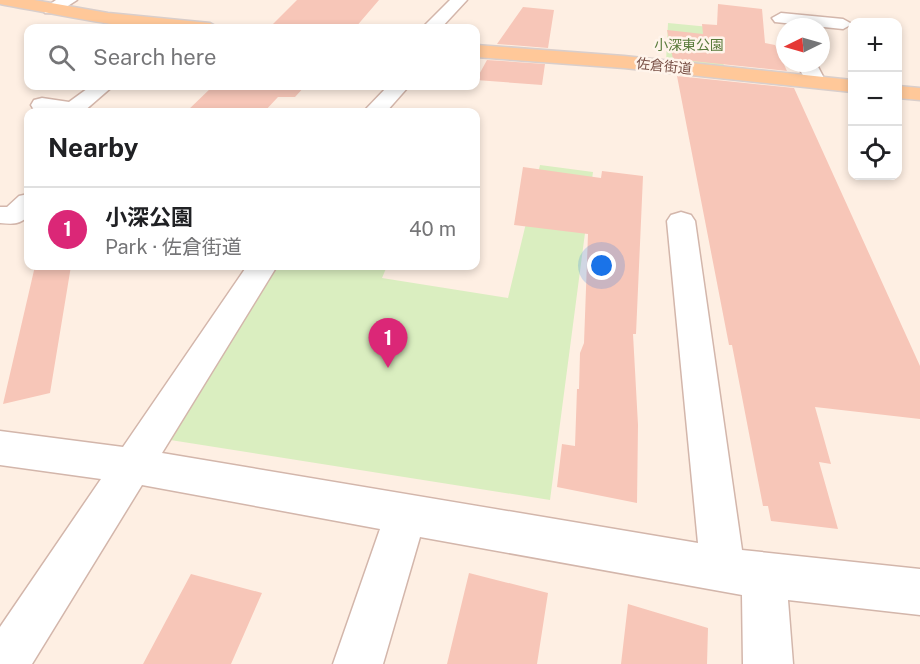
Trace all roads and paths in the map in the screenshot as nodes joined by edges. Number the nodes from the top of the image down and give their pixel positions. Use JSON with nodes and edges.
{"nodes":[{"id":1,"x":5,"y":0,"type":"edge"},
{"id":2,"x":69,"y":0,"type":"edge"},
{"id":3,"x":459,"y":0,"type":"edge"},
{"id":4,"x":769,"y":0,"type":"edge"},
{"id":5,"x":51,"y":9,"type":"junction"},
{"id":6,"x":782,"y":18,"type":"edge"},
{"id":7,"x":830,"y":22,"type":"edge"},
{"id":8,"x":842,"y":22,"type":"dead end"},
{"id":9,"x":154,"y":24,"type":"edge"},
{"id":10,"x":435,"y":24,"type":"edge"},
{"id":11,"x":480,"y":51,"type":"edge"},
{"id":12,"x":811,"y":72,"type":"edge"},
{"id":13,"x":816,"y":82,"type":"junction"},
{"id":14,"x":848,"y":86,"type":"edge"},
{"id":15,"x":98,"y":90,"type":"edge"},
{"id":16,"x":395,"y":90,"type":"edge"},
{"id":17,"x":902,"y":92,"type":"edge"},
{"id":18,"x":920,"y":94,"type":"edge"},
{"id":19,"x":42,"y":105,"type":"dead end"},
{"id":20,"x":66,"y":108,"type":"edge"},
{"id":21,"x":75,"y":108,"type":"edge"},
{"id":22,"x":378,"y":108,"type":"edge"},
{"id":23,"x":24,"y":206,"type":"edge"},
{"id":24,"x":0,"y":215,"type":"edge"},
{"id":25,"x":681,"y":221,"type":"dead end"},
{"id":26,"x":259,"y":270,"type":"edge"},
{"id":27,"x":0,"y":448,"type":"edge"},
{"id":28,"x":133,"y":466,"type":"junction"},
{"id":29,"x":406,"y":514,"type":"junction"},
{"id":30,"x":744,"y":572,"type":"junction"},
{"id":31,"x":920,"y":592,"type":"edge"},
{"id":32,"x":4,"y":664,"type":"edge"},
{"id":33,"x":358,"y":664,"type":"edge"},
{"id":34,"x":768,"y":664,"type":"edge"}],
"edges":[{"from":1,"to":5,"type":"main road"},
{"from":2,"to":5,"type":"street"},
{"from":3,"to":10,"type":"street"},
{"from":4,"to":6,"type":"street"},
{"from":5,"to":9,"type":"main road"},
{"from":7,"to":8,"type":"street"},
{"from":11,"to":13,"type":"main road","name":"佐倉街道"},
{"from":12,"to":13,"type":"street"},
{"from":13,"to":14,"type":"main road","name":"佐倉街道"},
{"from":15,"to":21,"type":"street"},
{"from":16,"to":22,"type":"street"},
{"from":17,"to":18,"type":"main road"},
{"from":19,"to":20,"type":"street"},
{"from":23,"to":24,"type":"street"},
{"from":25,"to":30,"type":"street"},
{"from":26,"to":28,"type":"street"},
{"from":27,"to":28,"type":"street"},
{"from":28,"to":29,"type":"street"},
{"from":28,"to":32,"type":"street"},
{"from":29,"to":30,"type":"street"},
{"from":29,"to":33,"type":"street"},
{"from":30,"to":31,"type":"street"},
{"from":30,"to":34,"type":"street"}]}
